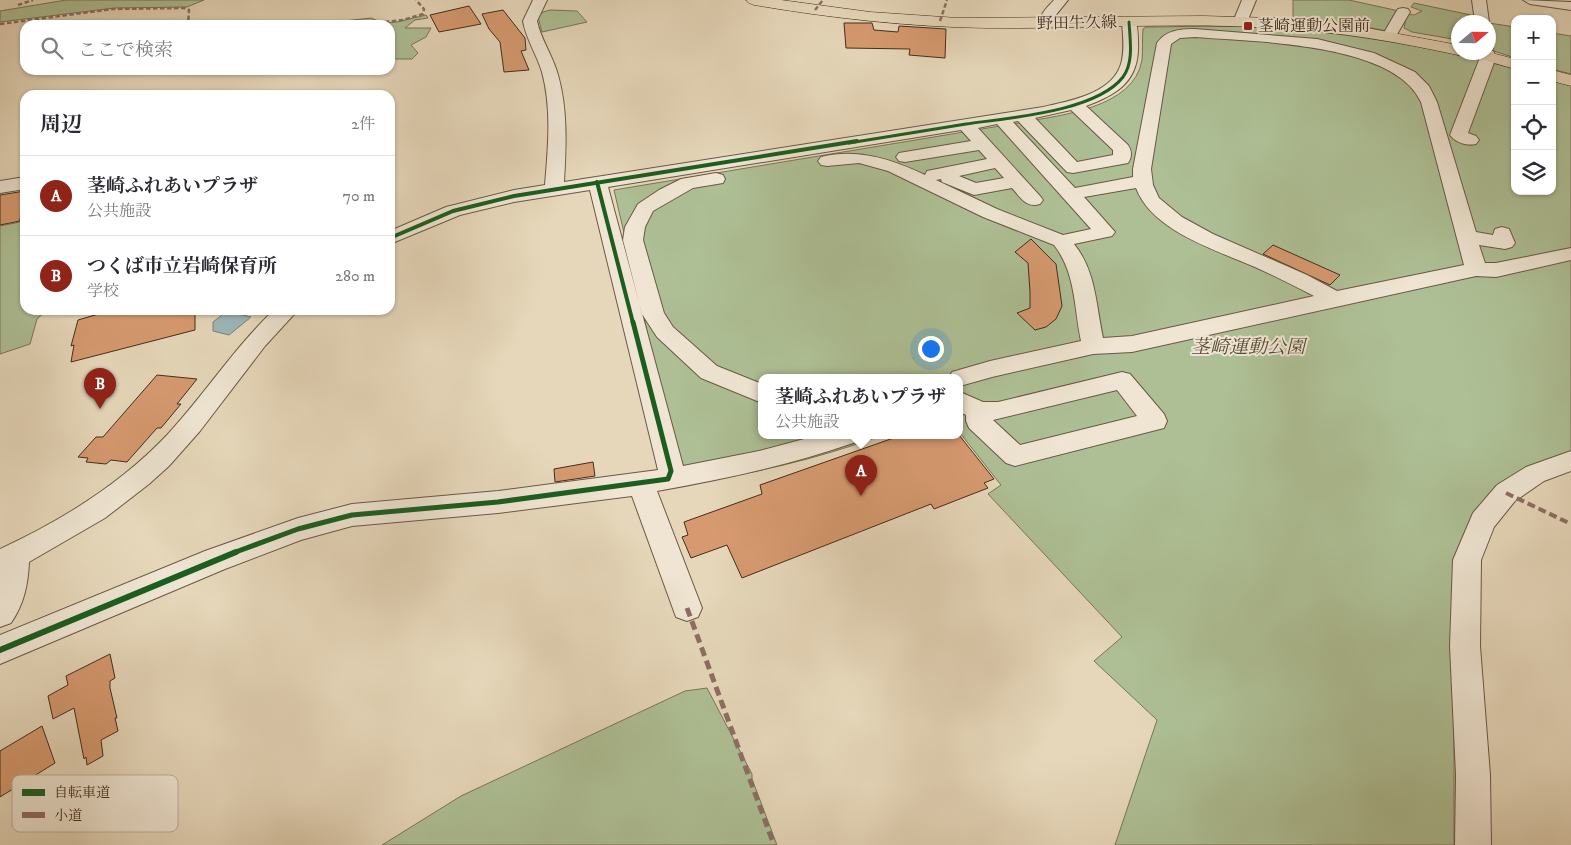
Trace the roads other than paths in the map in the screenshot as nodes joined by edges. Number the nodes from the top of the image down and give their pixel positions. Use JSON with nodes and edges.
{"nodes":[{"id":1,"x":540,"y":0,"type":"edge"},
{"id":2,"x":754,"y":0,"type":"edge"},
{"id":3,"x":1061,"y":0,"type":"edge"},
{"id":4,"x":1249,"y":0,"type":"edge"},
{"id":5,"x":1478,"y":0,"type":"edge"},
{"id":6,"x":1530,"y":0,"type":"edge"},
{"id":7,"x":1571,"y":6,"type":"edge"},
{"id":8,"x":1403,"y":12,"type":"dead end"},
{"id":9,"x":1481,"y":15,"type":"edge"},
{"id":10,"x":1129,"y":22,"type":"junction"},
{"id":11,"x":1244,"y":22,"type":"junction"},
{"id":12,"x":1048,"y":23,"type":"junction"},
{"id":13,"x":1389,"y":36,"type":"junction"},
{"id":14,"x":1451,"y":49,"type":"edge"},
{"id":15,"x":1496,"y":57,"type":"edge"},
{"id":16,"x":1484,"y":60,"type":"edge"},
{"id":17,"x":1511,"y":63,"type":"edge"},
{"id":18,"x":1556,"y":76,"type":"edge"},
{"id":19,"x":1571,"y":81,"type":"edge"},
{"id":20,"x":1075,"y":105,"type":"junction"},
{"id":21,"x":1022,"y":115,"type":"junction"},
{"id":22,"x":1001,"y":118,"type":"junction"},
{"id":23,"x":965,"y":124,"type":"junction"},
{"id":24,"x":885,"y":137,"type":"junction"},
{"id":25,"x":1470,"y":140,"type":"dead end"},
{"id":26,"x":983,"y":144,"type":"junction"},
{"id":27,"x":905,"y":157,"type":"junction"},
{"id":28,"x":999,"y":162,"type":"junction"},
{"id":29,"x":930,"y":177,"type":"junction"},
{"id":30,"x":1142,"y":181,"type":"junction"},
{"id":31,"x":597,"y":182,"type":"junction"},
{"id":32,"x":1016,"y":182,"type":"junction"},
{"id":33,"x":20,"y":184,"type":"edge"},
{"id":34,"x":0,"y":187,"type":"edge"},
{"id":35,"x":554,"y":188,"type":"junction"},
{"id":36,"x":1071,"y":194,"type":"junction"},
{"id":37,"x":1026,"y":201,"type":"junction"},
{"id":38,"x":979,"y":207,"type":"junction"},
{"id":39,"x":1026,"y":227,"type":"junction"},
{"id":40,"x":1502,"y":233,"type":"dead end"},
{"id":41,"x":395,"y":236,"type":"edge"},
{"id":42,"x":1469,"y":237,"type":"junction"},
{"id":43,"x":1061,"y":241,"type":"junction"},
{"id":44,"x":1571,"y":254,"type":"edge"},
{"id":45,"x":1476,"y":269,"type":"junction"},
{"id":46,"x":1334,"y":299,"type":"junction"},
{"id":47,"x":281,"y":315,"type":"edge"},
{"id":48,"x":1093,"y":346,"type":"junction"},
{"id":49,"x":963,"y":377,"type":"edge"},
{"id":50,"x":758,"y":392,"type":"edge"},
{"id":51,"x":969,"y":406,"type":"edge"},
{"id":52,"x":836,"y":439,"type":"edge"},
{"id":53,"x":1571,"y":461,"type":"edge"},
{"id":54,"x":668,"y":479,"type":"junction"},
{"id":55,"x":641,"y":484,"type":"junction"},
{"id":56,"x":7,"y":559,"type":"edge"},
{"id":57,"x":687,"y":608,"type":"dead end"},
{"id":58,"x":0,"y":614,"type":"edge"},
{"id":59,"x":0,"y":650,"type":"edge"},
{"id":60,"x":1473,"y":845,"type":"edge"}],
"edges":[{"from":1,"to":35,"type":"street"},
{"from":2,"to":12,"type":"main road","name":"野田牛久線"},
{"from":3,"to":12,"type":"street"},
{"from":4,"to":11,"type":"street"},
{"from":5,"to":9,"type":"street"},
{"from":6,"to":7,"type":"street"},
{"from":8,"to":13,"type":"street"},
{"from":10,"to":11,"type":"main road","name":"野田牛久線"},
{"from":10,"to":12,"type":"main road","name":"野田牛久線"},
{"from":10,"to":20,"type":"street"},
{"from":11,"to":13,"type":"main road","name":"野田牛久線"},
{"from":13,"to":14,"type":"main road","name":"野田牛久線"},
{"from":15,"to":17,"type":"main road"},
{"from":16,"to":25,"type":"street"},
{"from":18,"to":19,"type":"main road"},
{"from":20,"to":21,"type":"street"},
{"from":20,"to":21,"type":"street"},
{"from":21,"to":22,"type":"street"},
{"from":22,"to":23,"type":"street"},
{"from":22,"to":36,"type":"street"},
{"from":23,"to":24,"type":"street"},
{"from":23,"to":26,"type":"street"},
{"from":24,"to":27,"type":"street"},
{"from":24,"to":31,"type":"street"},
{"from":26,"to":27,"type":"street"},
{"from":26,"to":28,"type":"street"},
{"from":27,"to":29,"type":"street"},
{"from":28,"to":29,"type":"street"},
{"from":28,"to":32,"type":"street"},
{"from":29,"to":32,"type":"street"},
{"from":29,"to":38,"type":"street"},
{"from":29,"to":50,"type":"street"},
{"from":30,"to":36,"type":"street"},
{"from":30,"to":42,"type":"street"},
{"from":30,"to":46,"type":"street"},
{"from":31,"to":35,"type":"street"},
{"from":31,"to":54,"type":"street"},
{"from":32,"to":37,"type":"street"},
{"from":33,"to":34,"type":"street"},
{"from":35,"to":41,"type":"street"},
{"from":36,"to":37,"type":"street"},
{"from":36,"to":43,"type":"street"},
{"from":37,"to":38,"type":"street"},
{"from":37,"to":39,"type":"street"},
{"from":38,"to":39,"type":"street"},
{"from":39,"to":43,"type":"street"},
{"from":40,"to":42,"type":"street"},
{"from":42,"to":45,"type":"street"},
{"from":43,"to":48,"type":"street"},
{"from":44,"to":45,"type":"street"},
{"from":45,"to":46,"type":"street"},
{"from":46,"to":48,"type":"street"},
{"from":47,"to":56,"type":"street"},
{"from":48,"to":49,"type":"street"},
{"from":51,"to":51,"type":"street"},
{"from":52,"to":54,"type":"street"},
{"from":53,"to":60,"type":"street"},
{"from":54,"to":55,"type":"street"},
{"from":55,"to":57,"type":"street"},
{"from":55,"to":59,"type":"street"},
{"from":56,"to":58,"type":"street"}]}
